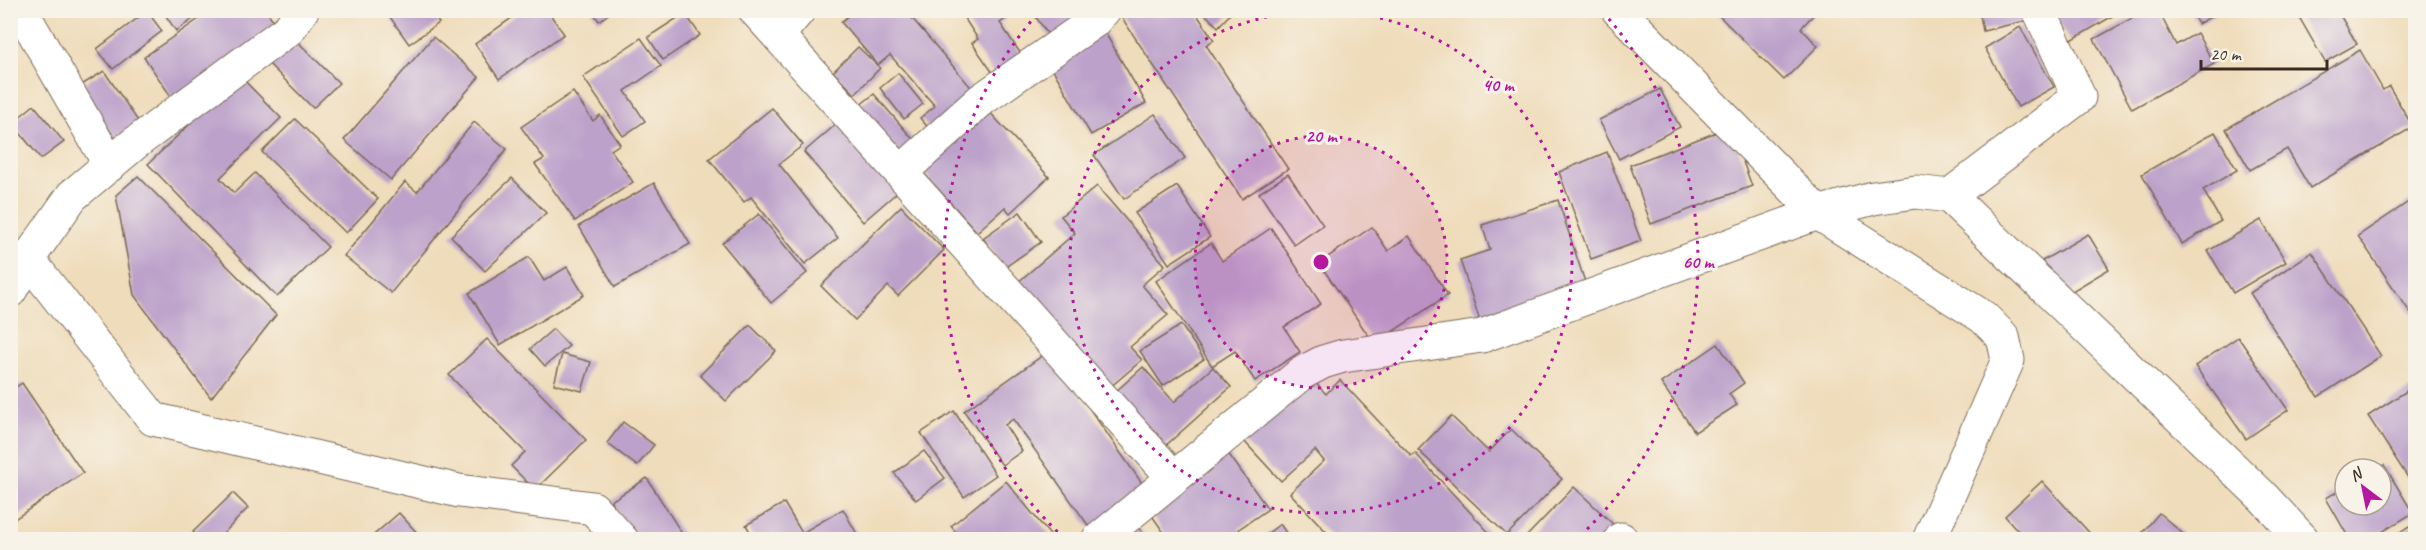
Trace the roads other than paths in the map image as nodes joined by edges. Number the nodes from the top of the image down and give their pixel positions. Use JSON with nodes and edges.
{"nodes":[{"id":1,"x":21,"y":10,"type":"edge"},
{"id":2,"x":302,"y":10,"type":"edge"},
{"id":3,"x":755,"y":10,"type":"edge"},
{"id":4,"x":799,"y":10,"type":"edge"},
{"id":5,"x":1104,"y":10,"type":"edge"},
{"id":6,"x":1618,"y":10,"type":"edge"},
{"id":7,"x":2039,"y":10,"type":"edge"},
{"id":8,"x":778,"y":35,"type":"junction"},
{"id":9,"x":110,"y":165,"type":"junction"},
{"id":10,"x":901,"y":172,"type":"junction"},
{"id":11,"x":1949,"y":196,"type":"junction"},
{"id":12,"x":1818,"y":213,"type":"junction"},
{"id":13,"x":28,"y":259,"type":"junction"},
{"id":14,"x":10,"y":291,"type":"edge"},
{"id":15,"x":1173,"y":477,"type":"junction"},
{"id":16,"x":622,"y":540,"type":"edge"},
{"id":17,"x":1098,"y":540,"type":"edge"},
{"id":18,"x":1929,"y":540,"type":"edge"},
{"id":19,"x":2303,"y":540,"type":"edge"}],
"edges":[{"from":1,"to":9,"type":"street"},
{"from":2,"to":9,"type":"street"},
{"from":3,"to":8,"type":"street"},
{"from":4,"to":8,"type":"street"},
{"from":5,"to":10,"type":"street"},
{"from":6,"to":12,"type":"street"},
{"from":7,"to":11,"type":"street"},
{"from":8,"to":10,"type":"street"},
{"from":9,"to":13,"type":"street"},
{"from":10,"to":15,"type":"street"},
{"from":11,"to":12,"type":"street"},
{"from":11,"to":19,"type":"street"},
{"from":12,"to":15,"type":"street"},
{"from":12,"to":18,"type":"street"},
{"from":13,"to":14,"type":"street"},
{"from":13,"to":16,"type":"street"},
{"from":15,"to":17,"type":"street"}]}
